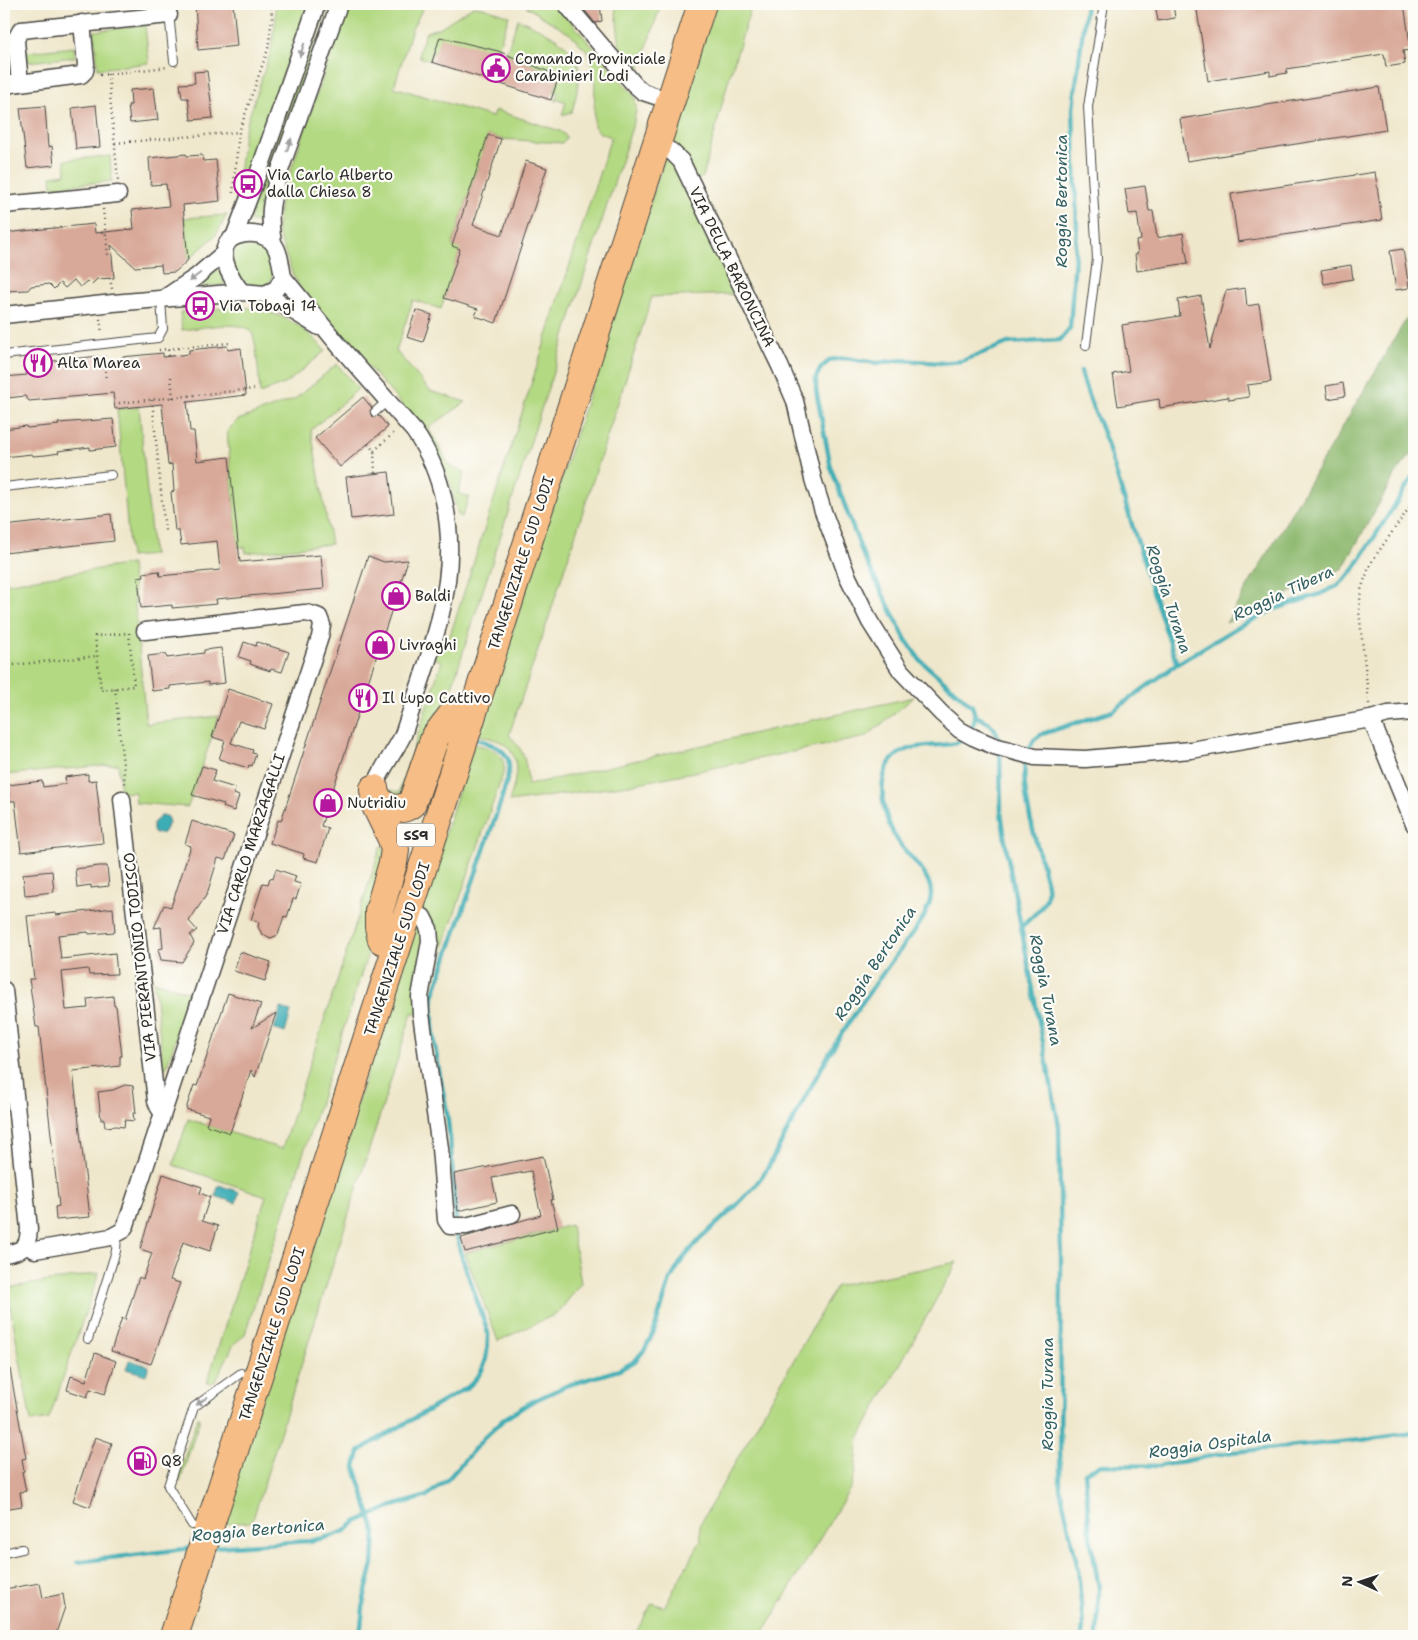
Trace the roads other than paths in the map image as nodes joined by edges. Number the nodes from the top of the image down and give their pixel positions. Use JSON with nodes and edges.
{"nodes":[{"id":1,"x":318,"y":4,"type":"edge"},
{"id":2,"x":339,"y":4,"type":"edge"},
{"id":3,"x":566,"y":4,"type":"edge"},
{"id":4,"x":685,"y":4,"type":"edge"},
{"id":5,"x":702,"y":4,"type":"edge"},
{"id":6,"x":1104,"y":4,"type":"edge"},
{"id":7,"x":169,"y":9,"type":"edge"},
{"id":8,"x":82,"y":23,"type":"junction"},
{"id":9,"x":174,"y":61,"type":"road end"},
{"id":10,"x":12,"y":84,"type":"edge"},
{"id":11,"x":655,"y":96,"type":"junction"},
{"id":12,"x":656,"y":145,"type":"junction"},
{"id":13,"x":118,"y":194,"type":"road end"},
{"id":14,"x":4,"y":205,"type":"edge"},
{"id":15,"x":234,"y":237,"type":"junction"},
{"id":16,"x":273,"y":243,"type":"junction"},
{"id":17,"x":224,"y":253,"type":"junction"},
{"id":18,"x":283,"y":277,"type":"junction"},
{"id":19,"x":242,"y":292,"type":"junction"},
{"id":20,"x":265,"y":294,"type":"junction"},
{"id":21,"x":163,"y":299,"type":"junction"},
{"id":22,"x":4,"y":315,"type":"edge"},
{"id":23,"x":329,"y":333,"type":"junction"},
{"id":24,"x":1086,"y":345,"type":"dead end"},
{"id":25,"x":4,"y":355,"type":"edge"},
{"id":26,"x":111,"y":475,"type":"dead end"},
{"id":27,"x":4,"y":487,"type":"edge"},
{"id":28,"x":144,"y":631,"type":"dead end"},
{"id":29,"x":456,"y":710,"type":"junction"},
{"id":30,"x":1414,"y":712,"type":"edge"},
{"id":31,"x":1371,"y":719,"type":"junction"},
{"id":32,"x":374,"y":789,"type":"junction"},
{"id":33,"x":122,"y":799,"type":"road end"},
{"id":34,"x":1414,"y":824,"type":"edge"},
{"id":35,"x":410,"y":911,"type":"junction"},
{"id":36,"x":382,"y":940,"type":"junction"},
{"id":37,"x":4,"y":990,"type":"edge"},
{"id":38,"x":164,"y":1110,"type":"junction"},
{"id":39,"x":512,"y":1214,"type":"dead end"},
{"id":40,"x":117,"y":1235,"type":"junction"},
{"id":41,"x":26,"y":1246,"type":"junction"},
{"id":42,"x":4,"y":1254,"type":"edge"},
{"id":43,"x":88,"y":1339,"type":"dead end"},
{"id":44,"x":197,"y":1528,"type":"junction"},
{"id":45,"x":22,"y":1549,"type":"dead end"},
{"id":46,"x":4,"y":1552,"type":"edge"},
{"id":47,"x":187,"y":1568,"type":"junction"},
{"id":48,"x":156,"y":1636,"type":"edge"},
{"id":49,"x":174,"y":1636,"type":"edge"}],
"edges":[{"from":1,"to":15,"type":"street","one_way":true},
{"from":16,"to":2,"type":"street","one_way":true},
{"from":3,"to":11,"type":"street"},
{"from":4,"to":11,"type":"highway","name":"TANGENZIALE SUD LODI","number":"SS9"},
{"from":5,"to":12,"type":"highway","name":"TANGENZIALE SUD LODI","number":"SS9"},
{"from":6,"to":24,"type":"lane"},
{"from":7,"to":8,"type":"street"},
{"from":7,"to":9,"type":"lane"},
{"from":8,"to":10,"type":"street"},
{"from":8,"to":10,"type":"street"},
{"from":11,"to":29,"type":"highway","name":"TANGENZIALE SUD LODI","number":"SS9"},
{"from":12,"to":31,"type":"street","name":"VIA DELLA BARONCINA"},
{"from":12,"to":35,"type":"highway","name":"TANGENZIALE SUD LODI","number":"SS9"},
{"from":13,"to":14,"type":"street"},
{"from":15,"to":16,"type":"street"},
{"from":15,"to":17,"type":"street"},
{"from":16,"to":18,"type":"street"},
{"from":17,"to":19,"type":"street"},
{"from":17,"to":21,"type":"street","one_way":true},
{"from":18,"to":20,"type":"street"},
{"from":18,"to":23,"type":"street"},
{"from":19,"to":20,"type":"street"},
{"from":19,"to":21,"type":"street"},
{"from":20,"to":23,"type":"street"},
{"from":21,"to":22,"type":"street"},
{"from":21,"to":25,"type":"lane"},
{"from":23,"to":32,"type":"street"},
{"from":26,"to":27,"type":"lane"},
{"from":28,"to":38,"type":"street","name":"VIA CARLO MARZAGALLI"},
{"from":29,"to":32,"type":"highway"},
{"from":29,"to":36,"type":"highway","name":"TANGENZIALE SUD LODI","number":"SS9"},
{"from":30,"to":31,"type":"street"},
{"from":31,"to":34,"type":"street"},
{"from":32,"to":36,"type":"highway"},
{"from":33,"to":38,"type":"street","name":"VIA PIERANTONIO TODISCO"},
{"from":35,"to":39,"type":"street"},
{"from":35,"to":44,"type":"highway","name":"TANGENZIALE SUD LODI","number":"SS9"},
{"from":36,"to":44,"type":"highway","name":"TANGENZIALE SUD LODI","number":"SS9","one_way":true},
{"from":37,"to":41,"type":"street"},
{"from":38,"to":40,"type":"street","name":"VIA CARLO MARZAGALLI"},
{"from":40,"to":41,"type":"street"},
{"from":40,"to":43,"type":"lane"},
{"from":41,"to":42,"type":"street"},
{"from":44,"to":47,"type":"highway","name":"TANGENZIALE SUD LODI","number":"SS9"},
{"from":45,"to":46,"type":"lane"},
{"from":47,"to":48,"type":"highway","name":"TANGENZIALE SUD LODI","number":"SS9"},
{"from":47,"to":49,"type":"highway","name":"TANGENZIALE SUD LODI","number":"SS9"}]}
